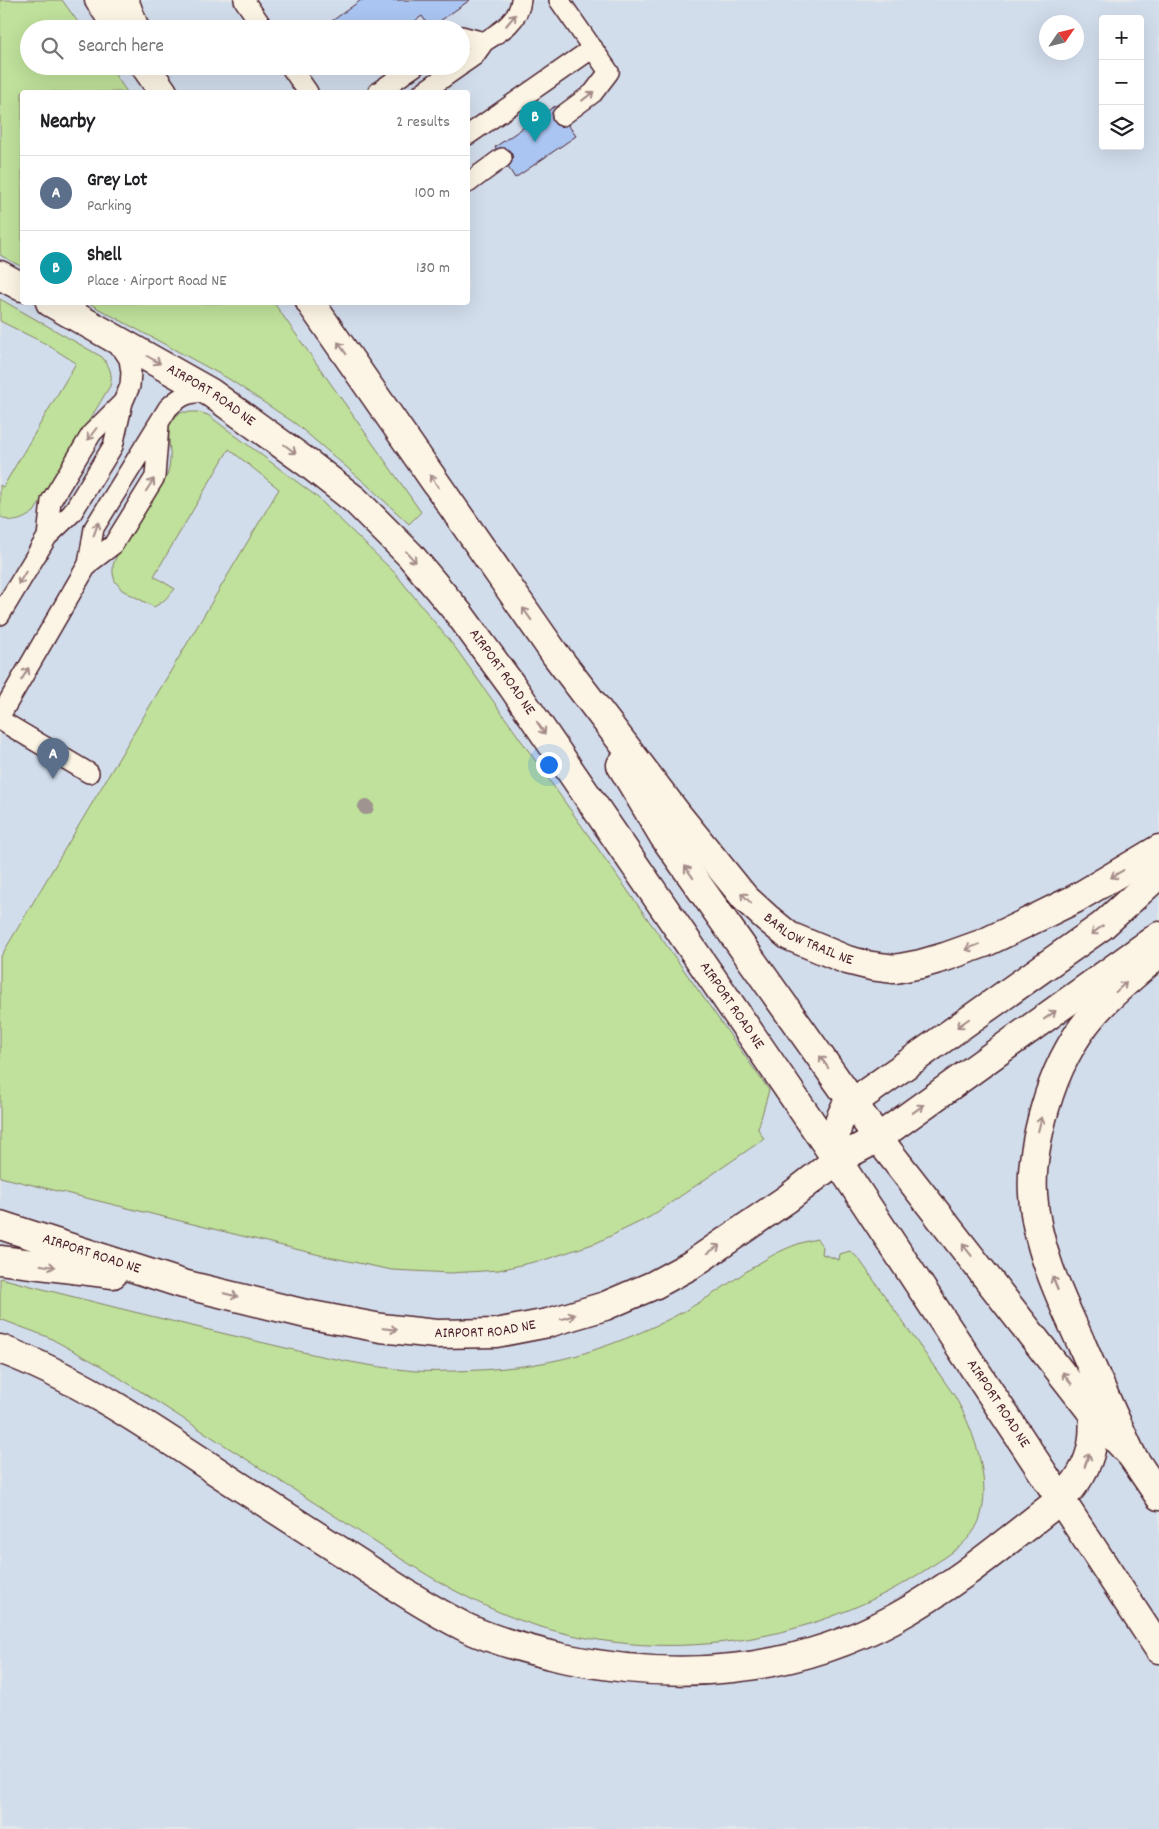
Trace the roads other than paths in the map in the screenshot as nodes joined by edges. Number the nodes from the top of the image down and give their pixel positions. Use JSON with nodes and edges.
{"nodes":[{"id":1,"x":99,"y":0,"type":"edge"},
{"id":2,"x":124,"y":0,"type":"edge"},
{"id":3,"x":245,"y":0,"type":"edge"},
{"id":4,"x":521,"y":0,"type":"edge"},
{"id":5,"x":559,"y":0,"type":"edge"},
{"id":6,"x":113,"y":20,"type":"edge"},
{"id":7,"x":132,"y":20,"type":"edge"},
{"id":8,"x":258,"y":20,"type":"edge"},
{"id":9,"x":470,"y":38,"type":"edge"},
{"id":10,"x":484,"y":42,"type":"junction"},
{"id":11,"x":593,"y":48,"type":"junction"},
{"id":12,"x":470,"y":59,"type":"edge"},
{"id":13,"x":296,"y":75,"type":"edge"},
{"id":14,"x":402,"y":75,"type":"edge"},
{"id":15,"x":447,"y":75,"type":"edge"},
{"id":16,"x":307,"y":90,"type":"edge"},
{"id":17,"x":381,"y":90,"type":"edge"},
{"id":18,"x":426,"y":90,"type":"edge"},
{"id":19,"x":562,"y":116,"type":"dead end"},
{"id":20,"x":470,"y":133,"type":"edge"},
{"id":21,"x":502,"y":158,"type":"dead end"},
{"id":22,"x":470,"y":182,"type":"edge"},
{"id":23,"x":0,"y":275,"type":"edge"},
{"id":24,"x":20,"y":287,"type":"edge"},
{"id":25,"x":55,"y":305,"type":"edge"},
{"id":26,"x":312,"y":305,"type":"edge"},
{"id":27,"x":112,"y":336,"type":"junction"},
{"id":28,"x":211,"y":393,"type":"junction"},
{"id":29,"x":123,"y":402,"type":"junction"},
{"id":30,"x":159,"y":422,"type":"junction"},
{"id":31,"x":46,"y":537,"type":"junction"},
{"id":32,"x":88,"y":564,"type":"junction"},
{"id":33,"x":0,"y":615,"type":"edge"},
{"id":34,"x":555,"y":654,"type":"junction"},
{"id":35,"x":0,"y":716,"type":"edge"},
{"id":36,"x":0,"y":720,"type":"edge"},
{"id":37,"x":89,"y":772,"type":"dead end"},
{"id":38,"x":1159,"y":848,"type":"edge"},
{"id":39,"x":1159,"y":874,"type":"edge"},
{"id":40,"x":1159,"y":936,"type":"edge"},
{"id":41,"x":1159,"y":952,"type":"edge"},
{"id":42,"x":852,"y":1102,"type":"junction"},
{"id":43,"x":878,"y":1138,"type":"junction"},
{"id":44,"x":837,"y":1160,"type":"junction"},
{"id":45,"x":0,"y":1225,"type":"edge"},
{"id":46,"x":0,"y":1260,"type":"edge"},
{"id":47,"x":183,"y":1284,"type":"junction"},
{"id":48,"x":1068,"y":1314,"type":"junction"},
{"id":49,"x":0,"y":1349,"type":"edge"},
{"id":50,"x":1094,"y":1415,"type":"junction"},
{"id":51,"x":1132,"y":1456,"type":"junction"},
{"id":52,"x":1159,"y":1496,"type":"edge"},
{"id":53,"x":1060,"y":1500,"type":"junction"},
{"id":54,"x":1159,"y":1649,"type":"edge"}],
"edges":[{"from":1,"to":6,"type":"main road"},
{"from":2,"to":7,"type":"main road"},
{"from":3,"to":8,"type":"lane"},
{"from":10,"to":4,"type":"lane","one_way":true},
{"from":5,"to":11,"type":"lane"},
{"from":9,"to":10,"type":"lane"},
{"from":10,"to":12,"type":"lane"},
{"from":19,"to":11,"type":"lane","one_way":true},
{"from":11,"to":20,"type":"lane"},
{"from":13,"to":16,"type":"lane"},
{"from":14,"to":17,"type":"lane"},
{"from":15,"to":18,"type":"lane"},
{"from":21,"to":22,"type":"lane"},
{"from":23,"to":24,"type":"main road"},
{"from":25,"to":27,"type":"main road","name":"AIRPORT ROAD NE"},
{"from":34,"to":26,"type":"main road","one_way":true},
{"from":27,"to":28,"type":"main road","name":"AIRPORT ROAD NE","one_way":true},
{"from":27,"to":29,"type":"lane"},
{"from":28,"to":30,"type":"lane"},
{"from":28,"to":44,"type":"main road","name":"AIRPORT ROAD NE","one_way":true},
{"from":29,"to":31,"type":"lane"},
{"from":29,"to":31,"type":"lane","one_way":true},
{"from":32,"to":30,"type":"lane","one_way":true},
{"from":32,"to":30,"type":"lane","one_way":true},
{"from":31,"to":33,"type":"lane","one_way":true},
{"from":35,"to":32,"type":"lane","one_way":true},
{"from":38,"to":34,"type":"main road","name":"BARLOW TRAIL NE","one_way":true},
{"from":42,"to":34,"type":"main road","one_way":true},
{"from":36,"to":37,"type":"lane"},
{"from":39,"to":42,"type":"main road","one_way":true},
{"from":43,"to":40,"type":"main road","one_way":true},
{"from":48,"to":41,"type":"main road","one_way":true},
{"from":42,"to":43,"type":"main road"},
{"from":42,"to":44,"type":"main road"},
{"from":43,"to":44,"type":"main road","name":"AIRPORT ROAD NE"},
{"from":50,"to":43,"type":"main road","one_way":true},
{"from":47,"to":44,"type":"main road","name":"AIRPORT ROAD NE","one_way":true},
{"from":44,"to":53,"type":"main road","name":"AIRPORT ROAD NE"},
{"from":45,"to":47,"type":"main road","name":"AIRPORT ROAD NE"},
{"from":46,"to":47,"type":"main road","name":"AIRPORT ROAD NE","one_way":true},
{"from":48,"to":50,"type":"main road"},
{"from":48,"to":51,"type":"main road"},
{"from":49,"to":53,"type":"main road"},
{"from":50,"to":51,"type":"main road"},
{"from":53,"to":50,"type":"main road","one_way":true},
{"from":51,"to":52,"type":"main road"},
{"from":53,"to":54,"type":"main road","name":"AIRPORT ROAD NE"}]}
